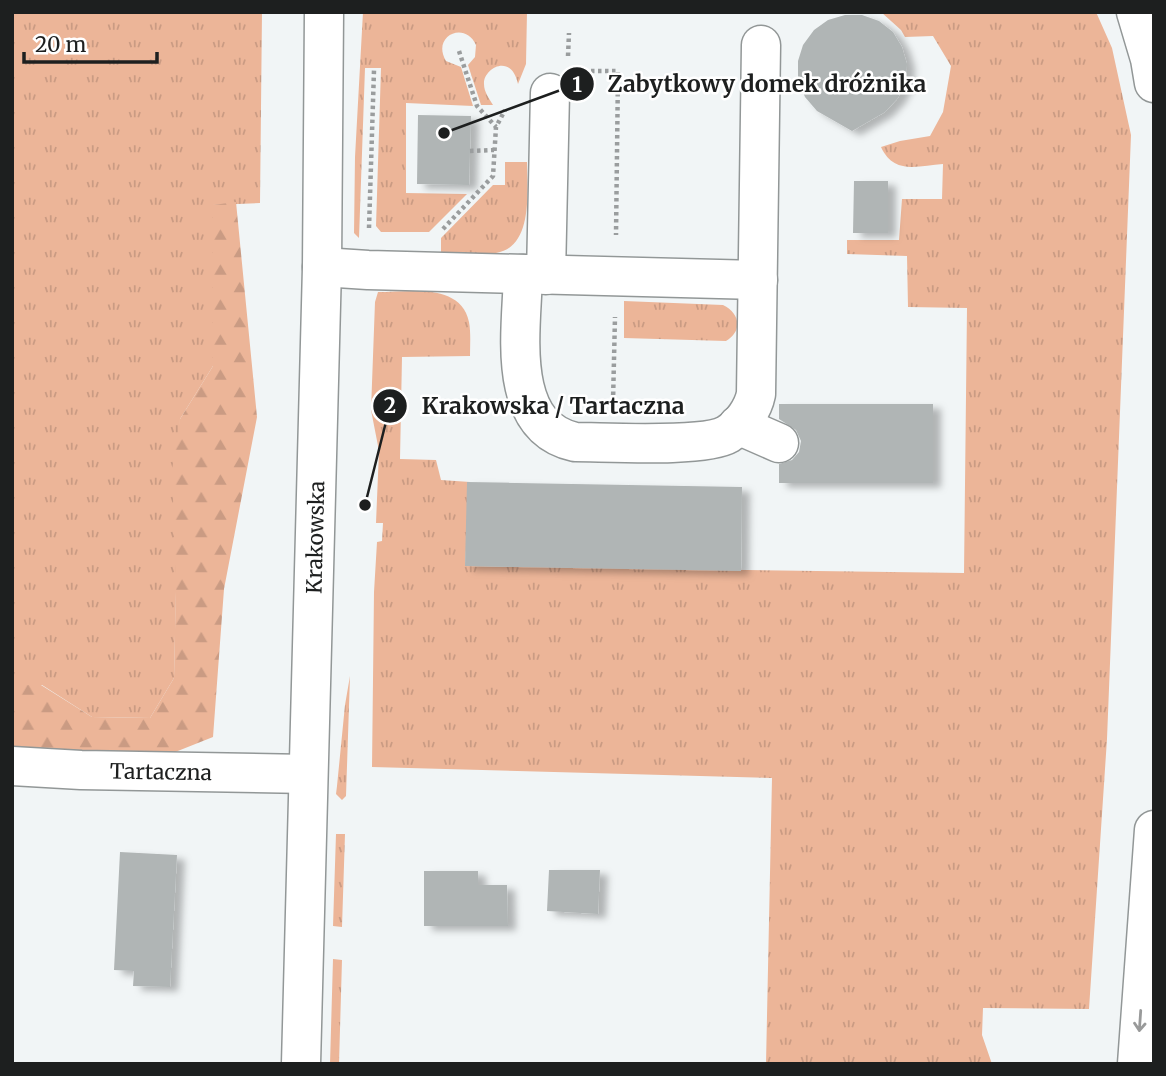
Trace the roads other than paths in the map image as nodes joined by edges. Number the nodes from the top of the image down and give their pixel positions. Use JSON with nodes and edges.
{"nodes":[{"id":1,"x":324,"y":12,"type":"edge"},
{"id":2,"x":1136,"y":12,"type":"edge"},
{"id":3,"x":761,"y":45,"type":"dead end"},
{"id":4,"x":1154,"y":83,"type":"edge"},
{"id":5,"x":550,"y":93,"type":"dead end"},
{"id":6,"x":322,"y":267,"type":"junction"},
{"id":7,"x":534,"y":274,"type":"junction"},
{"id":8,"x":758,"y":279,"type":"junction"},
{"id":9,"x":738,"y":425,"type":"junction"},
{"id":10,"x":779,"y":443,"type":"dead end"},
{"id":11,"x":12,"y":766,"type":"edge"},
{"id":12,"x":308,"y":774,"type":"junction"},
{"id":13,"x":1154,"y":830,"type":"edge"},
{"id":14,"x":301,"y":1064,"type":"edge"},
{"id":15,"x":1137,"y":1064,"type":"edge"}],
"edges":[{"from":1,"to":6,"type":"main road","name":"Krakowska"},
{"from":2,"to":4,"type":"main road"},
{"from":3,"to":8,"type":"main road"},
{"from":5,"to":7,"type":"main road"},
{"from":6,"to":7,"type":"main road"},
{"from":6,"to":12,"type":"main road","name":"Krakowska"},
{"from":7,"to":8,"type":"main road"},
{"from":7,"to":9,"type":"main road"},
{"from":8,"to":9,"type":"main road"},
{"from":9,"to":10,"type":"main road"},
{"from":11,"to":12,"type":"main road","name":"Tartaczna"},
{"from":12,"to":14,"type":"main road","name":"Krakowska"},
{"from":13,"to":15,"type":"main road","one_way":true}]}
